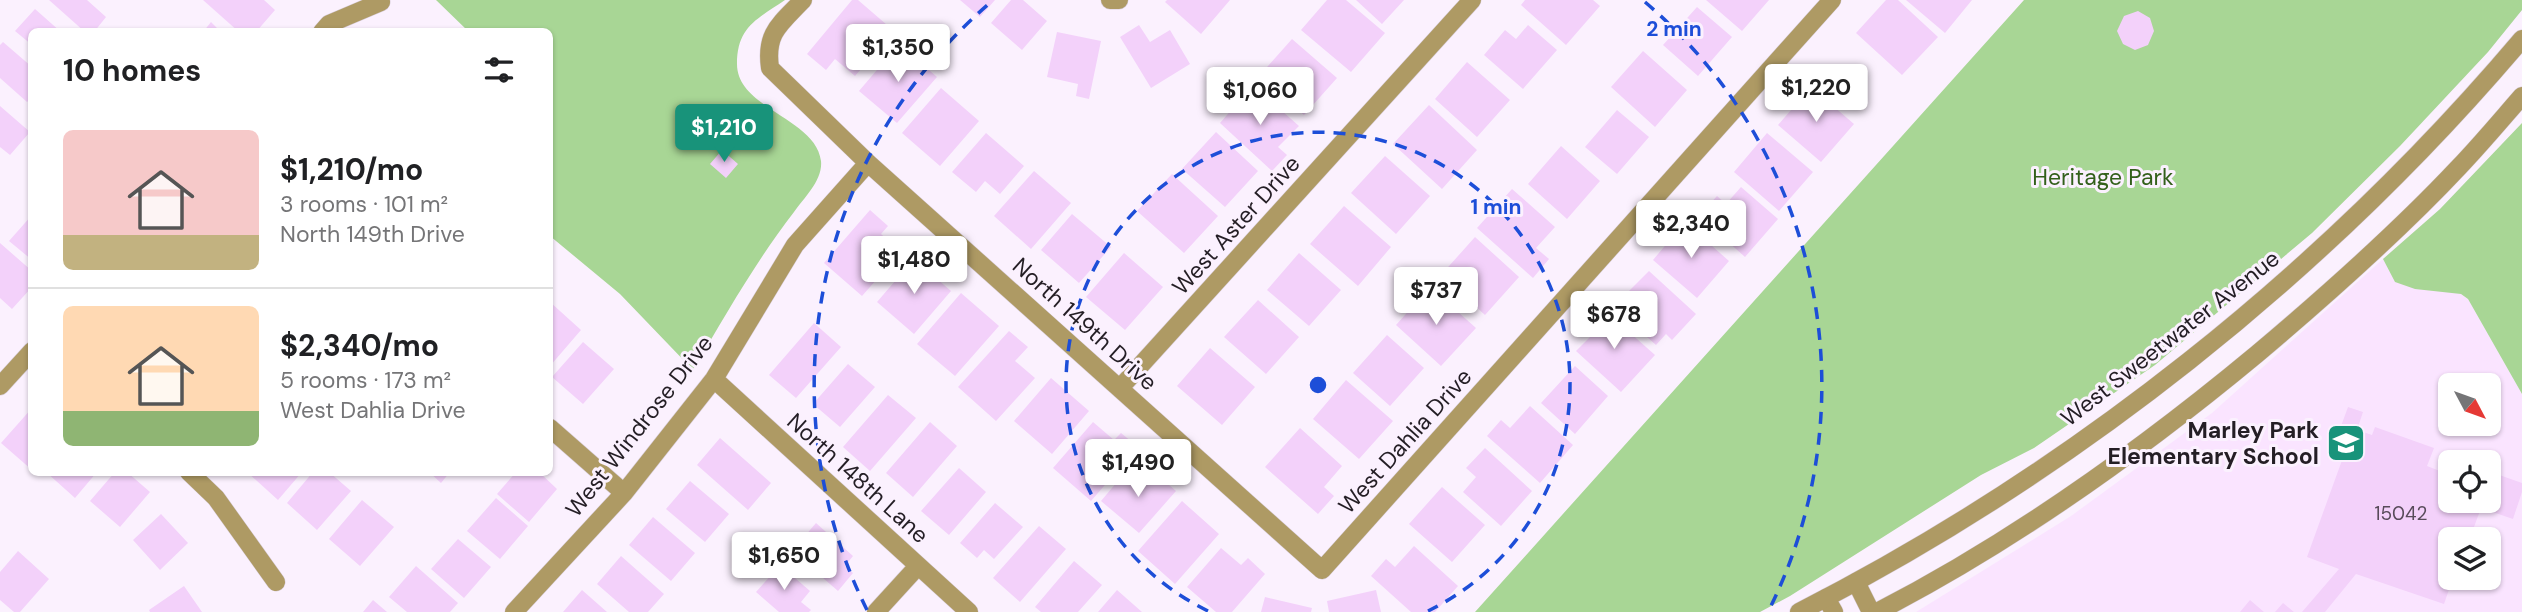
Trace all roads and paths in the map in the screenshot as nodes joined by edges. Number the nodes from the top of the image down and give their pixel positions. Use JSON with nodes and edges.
{"nodes":[{"id":1,"x":803,"y":0,"type":"edge"},
{"id":2,"x":1472,"y":0,"type":"edge"},
{"id":3,"x":1832,"y":0,"type":"edge"},
{"id":4,"x":381,"y":2,"type":"dead end"},
{"id":5,"x":326,"y":28,"type":"edge"},
{"id":6,"x":2522,"y":39,"type":"edge"},
{"id":7,"x":2522,"y":96,"type":"edge"},
{"id":8,"x":869,"y":163,"type":"junction"},
{"id":9,"x":28,"y":355,"type":"edge"},
{"id":10,"x":714,"y":379,"type":"junction"},
{"id":11,"x":0,"y":386,"type":"edge"},
{"id":12,"x":1120,"y":388,"type":"junction"},
{"id":13,"x":553,"y":431,"type":"edge"},
{"id":14,"x":193,"y":476,"type":"edge"},
{"id":15,"x":624,"y":493,"type":"junction"},
{"id":16,"x":918,"y":566,"type":"junction"},
{"id":17,"x":1322,"y":570,"type":"joint"},
{"id":18,"x":276,"y":582,"type":"dead end"},
{"id":19,"x":1856,"y":582,"type":"junction"},
{"id":20,"x":1830,"y":605,"type":"edge"},
{"id":21,"x":514,"y":612,"type":"edge"},
{"id":22,"x":876,"y":612,"type":"edge"},
{"id":23,"x":969,"y":612,"type":"edge"},
{"id":24,"x":1799,"y":612,"type":"edge"},
{"id":25,"x":1871,"y":612,"type":"edge"},
{"id":26,"x":1877,"y":612,"type":"edge"}],
"edges":[{"from":1,"to":8,"type":"street","name":"North 149th Drive"},
{"from":2,"to":12,"type":"street","name":"West Aster Drive"},
{"from":3,"to":17,"type":"street","name":"West Dahlia Drive"},
{"from":4,"to":5,"type":"street"},
{"from":6,"to":19,"type":"street","name":"West Sweetwater Avenue"},
{"from":7,"to":26,"type":"street"},
{"from":8,"to":10,"type":"street","name":"West Windrose Drive"},
{"from":8,"to":12,"type":"street","name":"North 149th Drive"},
{"from":9,"to":11,"type":"street"},
{"from":10,"to":15,"type":"street","name":"West Windrose Drive"},
{"from":10,"to":16,"type":"street","name":"North 148th Lane"},
{"from":12,"to":17,"type":"street","name":"North 149th Drive"},
{"from":13,"to":15,"type":"street"},
{"from":14,"to":18,"type":"street"},
{"from":15,"to":21,"type":"street","name":"West Windrose Drive"},
{"from":16,"to":22,"type":"street"},
{"from":16,"to":23,"type":"street","name":"North 148th Lane"},
{"from":19,"to":20,"type":"street","name":"West Sweetwater Avenue"},
{"from":19,"to":25,"type":"street"},
{"from":20,"to":24,"type":"street","name":"West Sweetwater Avenue"}]}
